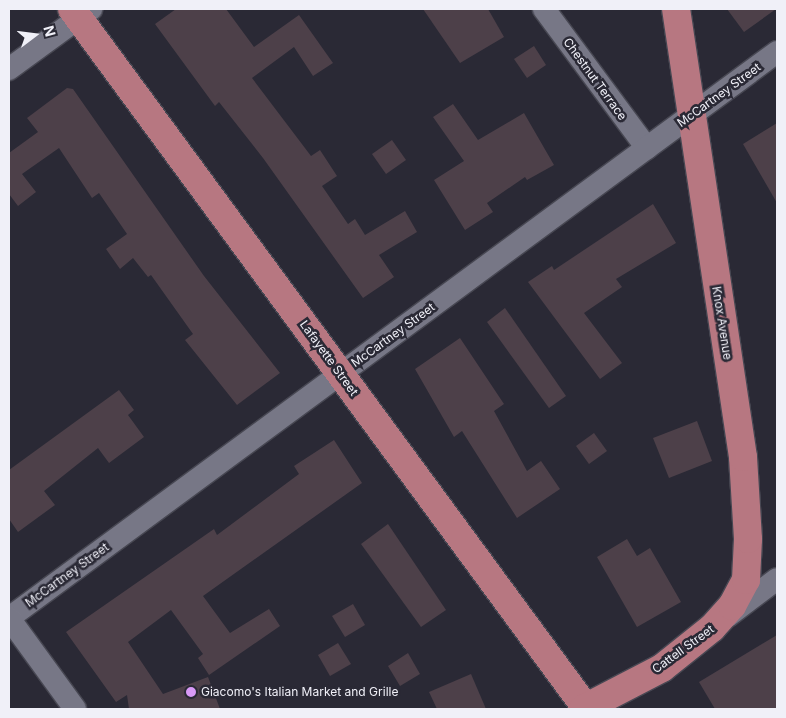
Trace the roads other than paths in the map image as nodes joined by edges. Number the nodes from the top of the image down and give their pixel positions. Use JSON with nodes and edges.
{"nodes":[{"id":1,"x":544,"y":9,"type":"edge"},
{"id":2,"x":676,"y":9,"type":"edge"},
{"id":3,"x":81,"y":12,"type":"edge"},
{"id":4,"x":777,"y":52,"type":"edge"},
{"id":5,"x":9,"y":69,"type":"edge"},
{"id":6,"x":690,"y":116,"type":"junction"},
{"id":7,"x":647,"y":148,"type":"junction"},
{"id":8,"x":341,"y":374,"type":"junction"},
{"id":9,"x":777,"y":579,"type":"edge"},
{"id":10,"x":9,"y":618,"type":"edge"},
{"id":11,"x":712,"y":628,"type":"junction"},
{"id":12,"x":585,"y":708,"type":"edge"},
{"id":13,"x":75,"y":709,"type":"edge"}],
"edges":[{"from":1,"to":7,"type":"street","name":"Chestnut Terrace"},
{"from":2,"to":6,"type":"main road","name":"Knox Avenue"},
{"from":3,"to":5,"type":"street"},
{"from":3,"to":8,"type":"main road","name":"Lafayette Street"},
{"from":4,"to":6,"type":"street","name":"McCartney Street"},
{"from":6,"to":7,"type":"street","name":"McCartney Street"},
{"from":6,"to":11,"type":"main road","name":"Knox Avenue"},
{"from":7,"to":8,"type":"street","name":"McCartney Street"},
{"from":8,"to":10,"type":"street","name":"McCartney Street"},
{"from":8,"to":12,"type":"main road","name":"Lafayette Street"},
{"from":9,"to":11,"type":"street","name":"Cattell Street"},
{"from":10,"to":13,"type":"street"},
{"from":11,"to":12,"type":"main road","name":"Cattell Street"}]}
